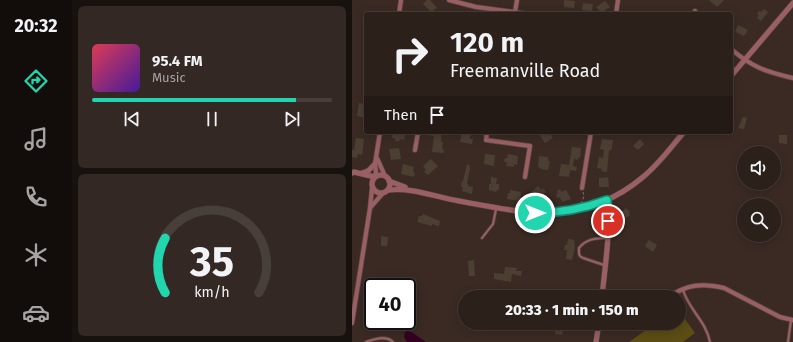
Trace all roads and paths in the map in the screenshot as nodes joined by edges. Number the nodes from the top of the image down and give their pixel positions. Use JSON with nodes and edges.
{"nodes":[{"id":1,"x":401,"y":0,"type":"edge"},
{"id":2,"x":449,"y":0,"type":"edge"},
{"id":3,"x":517,"y":0,"type":"edge"},
{"id":4,"x":618,"y":0,"type":"edge"},
{"id":5,"x":793,"y":3,"type":"edge"},
{"id":6,"x":398,"y":12,"type":"edge"},
{"id":7,"x":515,"y":12,"type":"joint"},
{"id":8,"x":616,"y":12,"type":"edge"},
{"id":9,"x":733,"y":50,"type":"edge"},
{"id":10,"x":745,"y":59,"type":"junction"},
{"id":11,"x":733,"y":74,"type":"edge"},
{"id":12,"x":793,"y":78,"type":"edge"},
{"id":13,"x":380,"y":134,"type":"edge"},
{"id":14,"x":418,"y":134,"type":"edge"},
{"id":15,"x":487,"y":134,"type":"edge"},
{"id":16,"x":591,"y":134,"type":"edge"},
{"id":17,"x":682,"y":134,"type":"edge"},
{"id":18,"x":415,"y":150,"type":"dead end"},
{"id":19,"x":376,"y":161,"type":"junction"},
{"id":20,"x":352,"y":173,"type":"edge"},
{"id":21,"x":361,"y":173,"type":"junction"},
{"id":22,"x":375,"y":177,"type":"junction"},
{"id":23,"x":525,"y":177,"type":"dead end"},
{"id":24,"x":387,"y":178,"type":"junction"},
{"id":25,"x":372,"y":186,"type":"junction"},
{"id":26,"x":582,"y":188,"type":"joint"},
{"id":27,"x":409,"y":190,"type":"junction"},
{"id":28,"x":385,"y":192,"type":"junction"},
{"id":29,"x":607,"y":200,"type":"junction"},
{"id":30,"x":370,"y":208,"type":"junction"},
{"id":31,"x":496,"y":208,"type":"junction"},
{"id":32,"x":583,"y":208,"type":"junction"},
{"id":33,"x":482,"y":238,"type":"dead end"},
{"id":34,"x":607,"y":238,"type":"junction"},
{"id":35,"x":606,"y":265,"type":"junction"},
{"id":36,"x":603,"y":290,"type":"edge"},
{"id":37,"x":683,"y":290,"type":"edge"},
{"id":38,"x":686,"y":297,"type":"edge"},
{"id":39,"x":792,"y":320,"type":"edge"},
{"id":40,"x":352,"y":322,"type":"edge"},
{"id":41,"x":598,"y":330,"type":"edge"},
{"id":42,"x":366,"y":342,"type":"edge"},
{"id":43,"x":393,"y":342,"type":"edge"},
{"id":44,"x":596,"y":342,"type":"edge"},
{"id":45,"x":710,"y":342,"type":"edge"},
{"id":46,"x":788,"y":342,"type":"edge"}],
"edges":[{"from":1,"to":6,"type":"street"},
{"from":2,"to":7,"type":"street"},
{"from":3,"to":7,"type":"street"},
{"from":4,"to":8,"type":"street"},
{"from":5,"to":10,"type":"street"},
{"from":9,"to":10,"type":"street"},
{"from":10,"to":11,"type":"street"},
{"from":10,"to":12,"type":"street"},
{"from":13,"to":19,"type":"street"},
{"from":14,"to":18,"type":"street"},
{"from":15,"to":23,"type":"street"},
{"from":16,"to":26,"type":"street"},
{"from":17,"to":29,"type":"street"},
{"from":19,"to":21,"type":"street"},
{"from":19,"to":22,"type":"street"},
{"from":19,"to":24,"type":"street"},
{"from":20,"to":21,"type":"street"},
{"from":20,"to":25,"type":"street"},
{"from":21,"to":22,"type":"street"},
{"from":22,"to":24,"type":"street"},
{"from":22,"to":25,"type":"street"},
{"from":24,"to":27,"type":"street"},
{"from":24,"to":28,"type":"street"},
{"from":25,"to":28,"type":"street"},
{"from":25,"to":30,"type":"street"},
{"from":26,"to":32,"type":"path"},
{"from":27,"to":28,"type":"street"},
{"from":27,"to":31,"type":"street"},
{"from":28,"to":30,"type":"street"},
{"from":29,"to":32,"type":"street"},
{"from":29,"to":34,"type":"street"},
{"from":30,"to":40,"type":"street"},
{"from":31,"to":32,"type":"street"},
{"from":31,"to":33,"type":"lane"},
{"from":34,"to":35,"type":"street"},
{"from":34,"to":35,"type":"lane"},
{"from":35,"to":36,"type":"street"},
{"from":37,"to":39,"type":"street"},
{"from":38,"to":45,"type":"lane"},
{"from":39,"to":46,"type":"lane"},
{"from":41,"to":44,"type":"street"},
{"from":42,"to":43,"type":"lane"}]}
